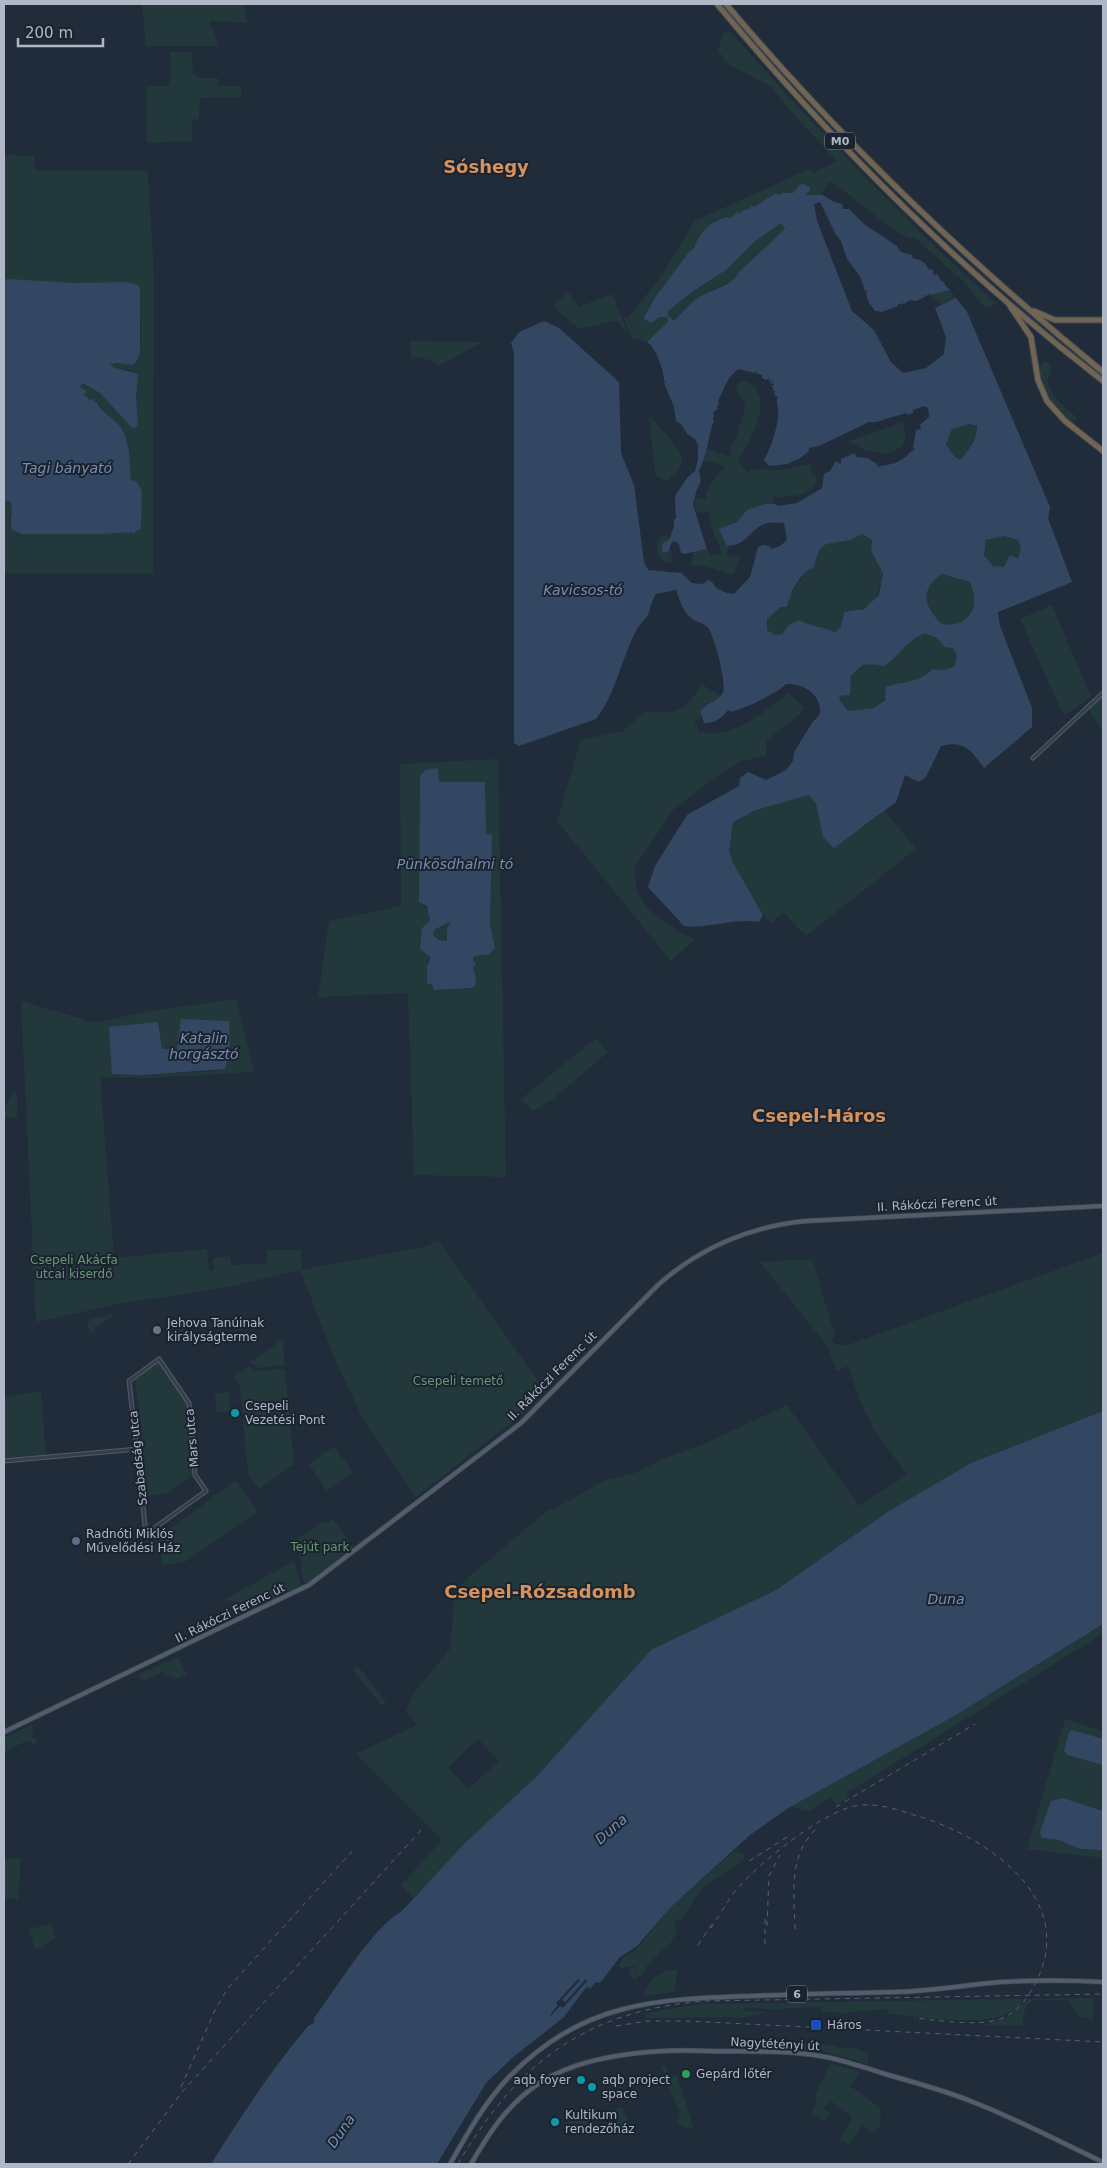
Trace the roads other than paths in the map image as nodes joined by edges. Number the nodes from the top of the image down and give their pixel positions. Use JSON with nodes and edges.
{"nodes":[{"id":1,"x":717,"y":4,"type":"edge"},
{"id":2,"x":726,"y":4,"type":"edge"},
{"id":3,"x":1004,"y":299,"type":"junction"},
{"id":4,"x":1023,"y":305,"type":"junction"},
{"id":5,"x":1103,"y":320,"type":"edge"},
{"id":6,"x":1103,"y":372,"type":"edge"},
{"id":7,"x":1103,"y":381,"type":"edge"},
{"id":8,"x":1103,"y":451,"type":"edge"},
{"id":9,"x":1103,"y":694,"type":"edge"},
{"id":10,"x":1033,"y":758,"type":"dead end"},
{"id":11,"x":1103,"y":1206,"type":"edge"},
{"id":12,"x":160,"y":1359,"type":"joint"},
{"id":13,"x":138,"y":1449,"type":"junction"},
{"id":14,"x":4,"y":1461,"type":"edge"},
{"id":15,"x":206,"y":1492,"type":"joint"},
{"id":16,"x":4,"y":1732,"type":"edge"},
{"id":17,"x":1103,"y":1982,"type":"edge"},
{"id":18,"x":1103,"y":2162,"type":"edge"},
{"id":19,"x":450,"y":2164,"type":"edge"},
{"id":20,"x":471,"y":2164,"type":"edge"}],
"edges":[{"from":1,"to":3,"type":"highway","number":"M0"},
{"from":2,"to":4,"type":"highway","number":"M0"},
{"from":3,"to":7,"type":"highway","number":"M0"},
{"from":3,"to":8,"type":"highway"},
{"from":4,"to":5,"type":"highway"},
{"from":4,"to":6,"type":"highway","number":"M0"},
{"from":9,"to":10,"type":"street"},
{"from":11,"to":16,"type":"main road","name":"II. Rákóczi Ferenc út"},
{"from":12,"to":13,"type":"street","name":"Szabadság utca"},
{"from":12,"to":15,"type":"street","name":"Mars utca"},
{"from":13,"to":14,"type":"street"},
{"from":13,"to":15,"type":"street","name":"Szabadság utca"},
{"from":17,"to":19,"type":"main road","number":"6"},
{"from":18,"to":20,"type":"main road","name":"Nagytétényi út"}]}
